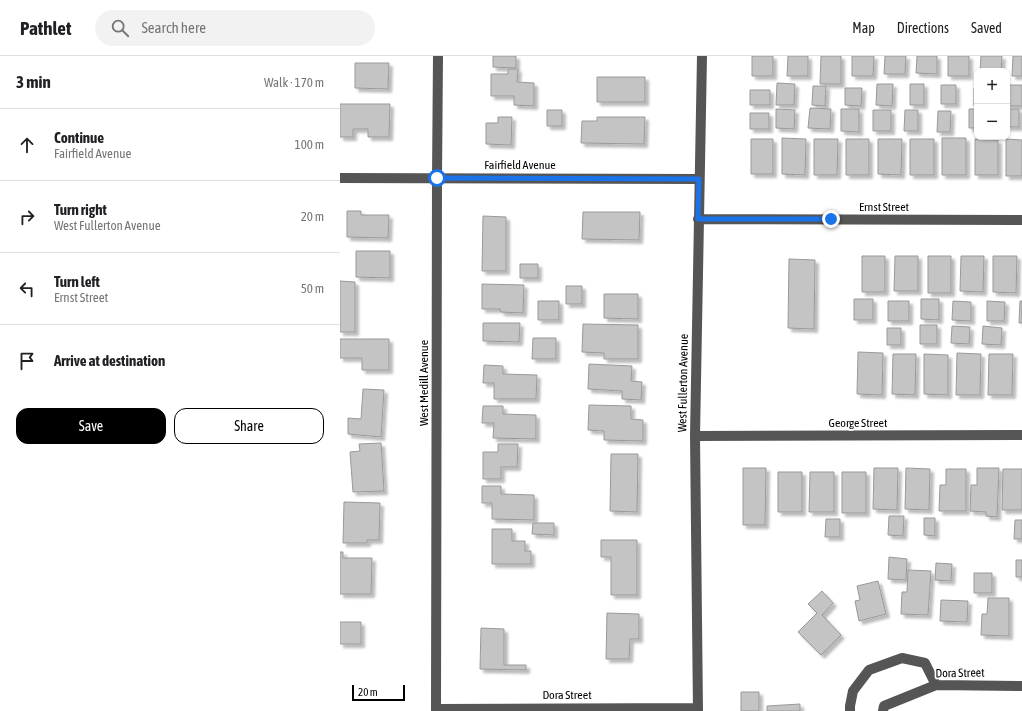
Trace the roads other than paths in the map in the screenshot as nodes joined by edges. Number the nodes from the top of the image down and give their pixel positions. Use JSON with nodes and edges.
{"nodes":[{"id":1,"x":438,"y":56,"type":"edge"},
{"id":2,"x":702,"y":56,"type":"edge"},
{"id":3,"x":340,"y":178,"type":"edge"},
{"id":4,"x":437,"y":178,"type":"junction"},
{"id":5,"x":699,"y":179,"type":"junction"},
{"id":6,"x":698,"y":219,"type":"junction"},
{"id":7,"x":1022,"y":220,"type":"edge"},
{"id":8,"x":1022,"y":435,"type":"edge"},
{"id":9,"x":695,"y":436,"type":"junction"},
{"id":10,"x":936,"y":684,"type":"junction"},
{"id":11,"x":1022,"y":686,"type":"edge"},
{"id":12,"x":698,"y":709,"type":"edge"},
{"id":13,"x":436,"y":710,"type":"edge"},
{"id":14,"x":850,"y":711,"type":"edge"},
{"id":15,"x":883,"y":711,"type":"edge"}],
"edges":[{"from":1,"to":4,"type":"street","name":"West Medill Avenue"},
{"from":2,"to":5,"type":"street","name":"West Fullerton Avenue"},
{"from":3,"to":4,"type":"street","name":"Fairfield Avenue"},
{"from":4,"to":5,"type":"street","name":"Fairfield Avenue"},
{"from":4,"to":13,"type":"street","name":"West Medill Avenue"},
{"from":5,"to":6,"type":"street","name":"West Fullerton Avenue"},
{"from":6,"to":7,"type":"street","name":"Ernst Street"},
{"from":6,"to":9,"type":"street","name":"West Fullerton Avenue"},
{"from":8,"to":9,"type":"street","name":"George Street"},
{"from":9,"to":12,"type":"street","name":"West Fullerton Avenue"},
{"from":10,"to":11,"type":"street","name":"Dora Street"},
{"from":10,"to":14,"type":"street"},
{"from":10,"to":15,"type":"street","name":"Dora Street"},
{"from":12,"to":13,"type":"street","name":"Dora Street"}]}
